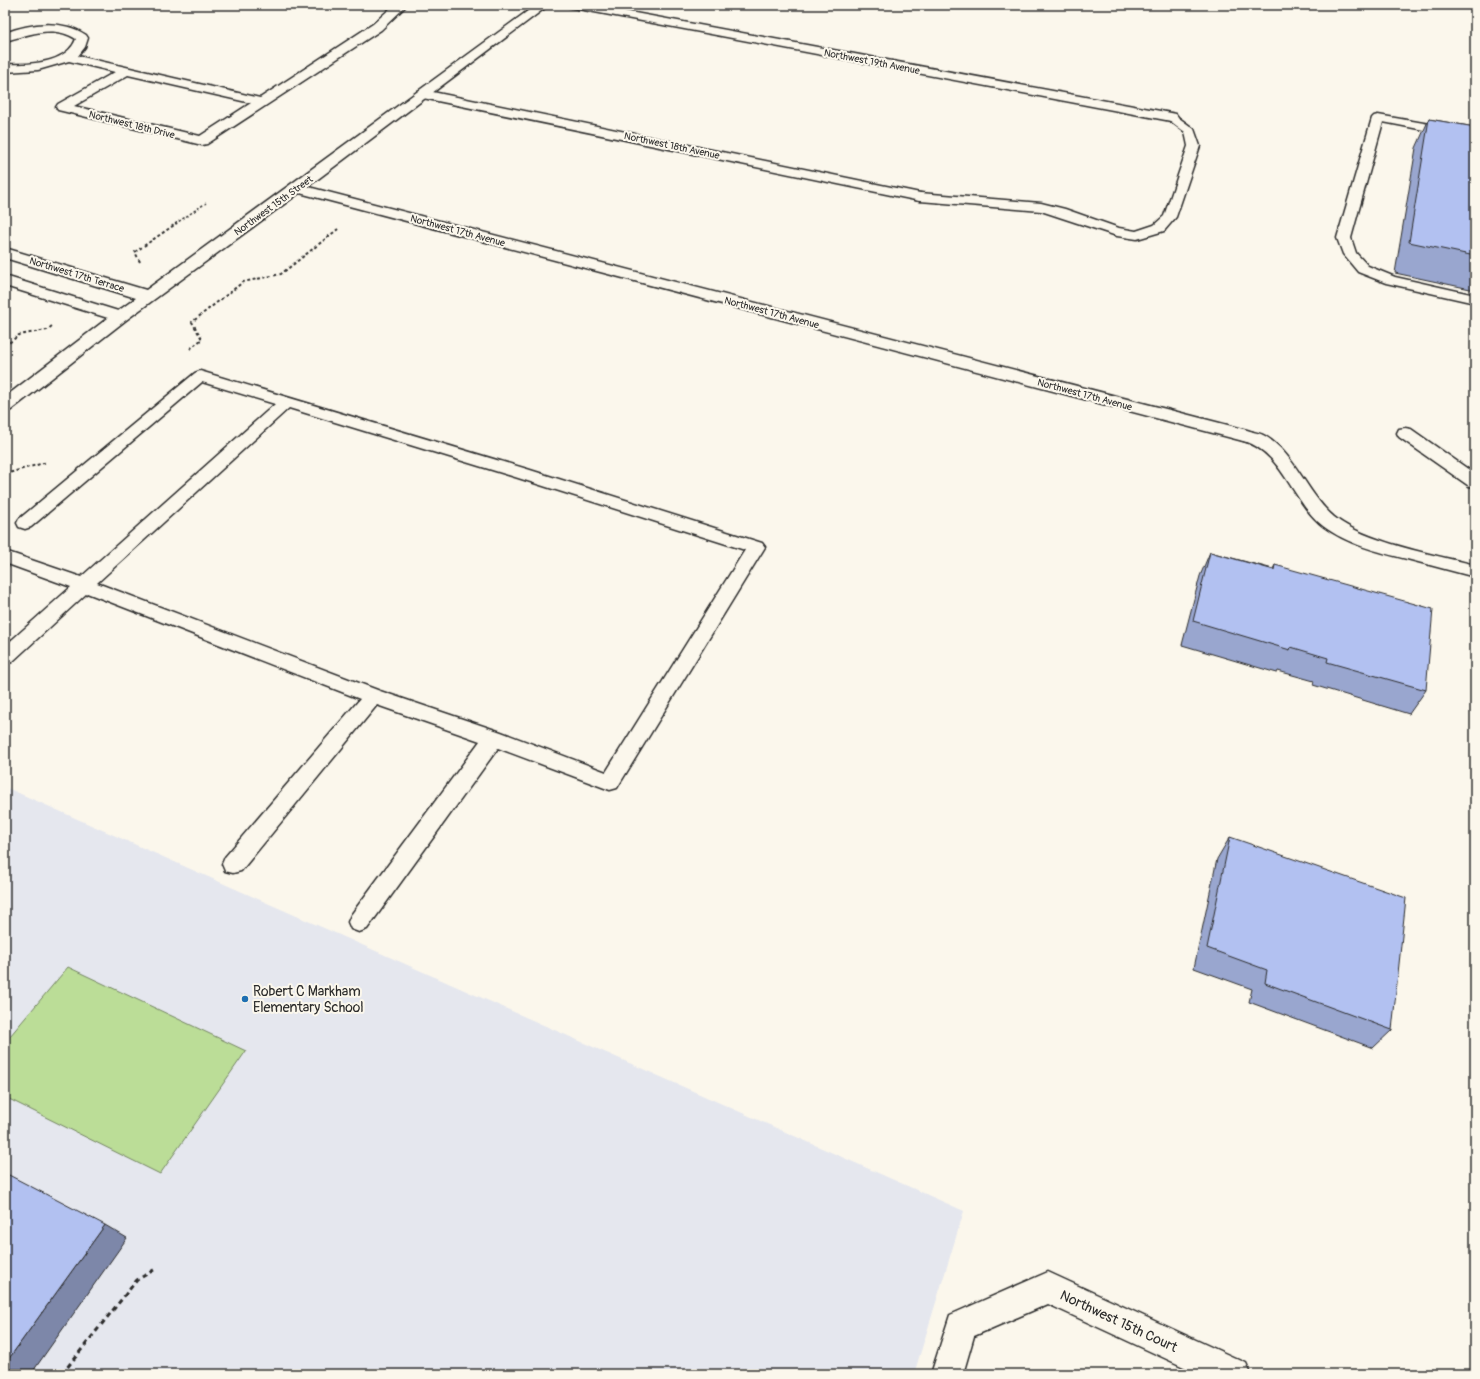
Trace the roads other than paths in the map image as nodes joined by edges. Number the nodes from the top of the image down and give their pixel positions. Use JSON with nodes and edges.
{"nodes":[{"id":1,"x":401,"y":5,"type":"edge"},
{"id":2,"x":543,"y":5,"type":"edge"},
{"id":3,"x":573,"y":5,"type":"edge"},
{"id":4,"x":5,"y":37,"type":"edge"},
{"id":5,"x":67,"y":57,"type":"junction"},
{"id":6,"x":7,"y":70,"type":"edge"},
{"id":7,"x":126,"y":71,"type":"junction"},
{"id":8,"x":423,"y":94,"type":"junction"},
{"id":9,"x":262,"y":102,"type":"junction"},
{"id":10,"x":1171,"y":117,"type":"joint"},
{"id":11,"x":1475,"y":136,"type":"edge"},
{"id":12,"x":297,"y":188,"type":"junction"},
{"id":13,"x":920,"y":197,"type":"joint"},
{"id":14,"x":5,"y":252,"type":"edge"},
{"id":15,"x":5,"y":281,"type":"edge"},
{"id":16,"x":148,"y":296,"type":"junction"},
{"id":17,"x":1475,"y":299,"type":"edge"},
{"id":18,"x":120,"y":317,"type":"junction"},
{"id":19,"x":286,"y":402,"type":"junction"},
{"id":20,"x":5,"y":406,"type":"edge"},
{"id":21,"x":1405,"y":433,"type":"dead end"},
{"id":22,"x":1247,"y":436,"type":"joint"},
{"id":23,"x":1475,"y":482,"type":"edge"},
{"id":24,"x":25,"y":523,"type":"dead end"},
{"id":25,"x":5,"y":557,"type":"edge"},
{"id":26,"x":1475,"y":571,"type":"edge"},
{"id":27,"x":84,"y":585,"type":"junction"},
{"id":28,"x":5,"y":657,"type":"edge"},
{"id":29,"x":373,"y":696,"type":"junction"},
{"id":30,"x":494,"y":738,"type":"junction"},
{"id":31,"x":233,"y":864,"type":"dead end"},
{"id":32,"x":359,"y":922,"type":"dead end"},
{"id":33,"x":947,"y":1374,"type":"edge"},
{"id":34,"x":1235,"y":1374,"type":"edge"}],
"edges":[{"from":1,"to":9,"type":"street","name":"Northwest 18th Drive"},
{"from":2,"to":8,"type":"street","name":"Northwest 15th Street"},
{"from":3,"to":10,"type":"street","name":"Northwest 19th Avenue"},
{"from":4,"to":5,"type":"street"},
{"from":5,"to":6,"type":"street"},
{"from":5,"to":7,"type":"street"},
{"from":7,"to":9,"type":"street"},
{"from":7,"to":9,"type":"street","name":"Northwest 18th Drive"},
{"from":8,"to":12,"type":"street","name":"Northwest 15th Street"},
{"from":8,"to":13,"type":"street","name":"Northwest 18th Avenue"},
{"from":10,"to":13,"type":"lane"},
{"from":11,"to":17,"type":"lane"},
{"from":12,"to":16,"type":"street","name":"Northwest 15th Street"},
{"from":12,"to":22,"type":"street","name":"Northwest 17th Avenue"},
{"from":14,"to":16,"type":"street","name":"Northwest 17th Terrace"},
{"from":15,"to":18,"type":"street"},
{"from":16,"to":18,"type":"street","name":"Northwest 15th Street"},
{"from":18,"to":20,"type":"street","name":"Northwest 15th Street"},
{"from":19,"to":24,"type":"lane"},
{"from":19,"to":27,"type":"lane"},
{"from":19,"to":30,"type":"lane"},
{"from":21,"to":23,"type":"lane"},
{"from":22,"to":26,"type":"lane"},
{"from":25,"to":27,"type":"lane"},
{"from":27,"to":28,"type":"lane"},
{"from":27,"to":29,"type":"lane"},
{"from":29,"to":30,"type":"lane"},
{"from":29,"to":31,"type":"lane"},
{"from":30,"to":32,"type":"lane"},
{"from":33,"to":34,"type":"street","name":"Northwest 15th Court"}]}
